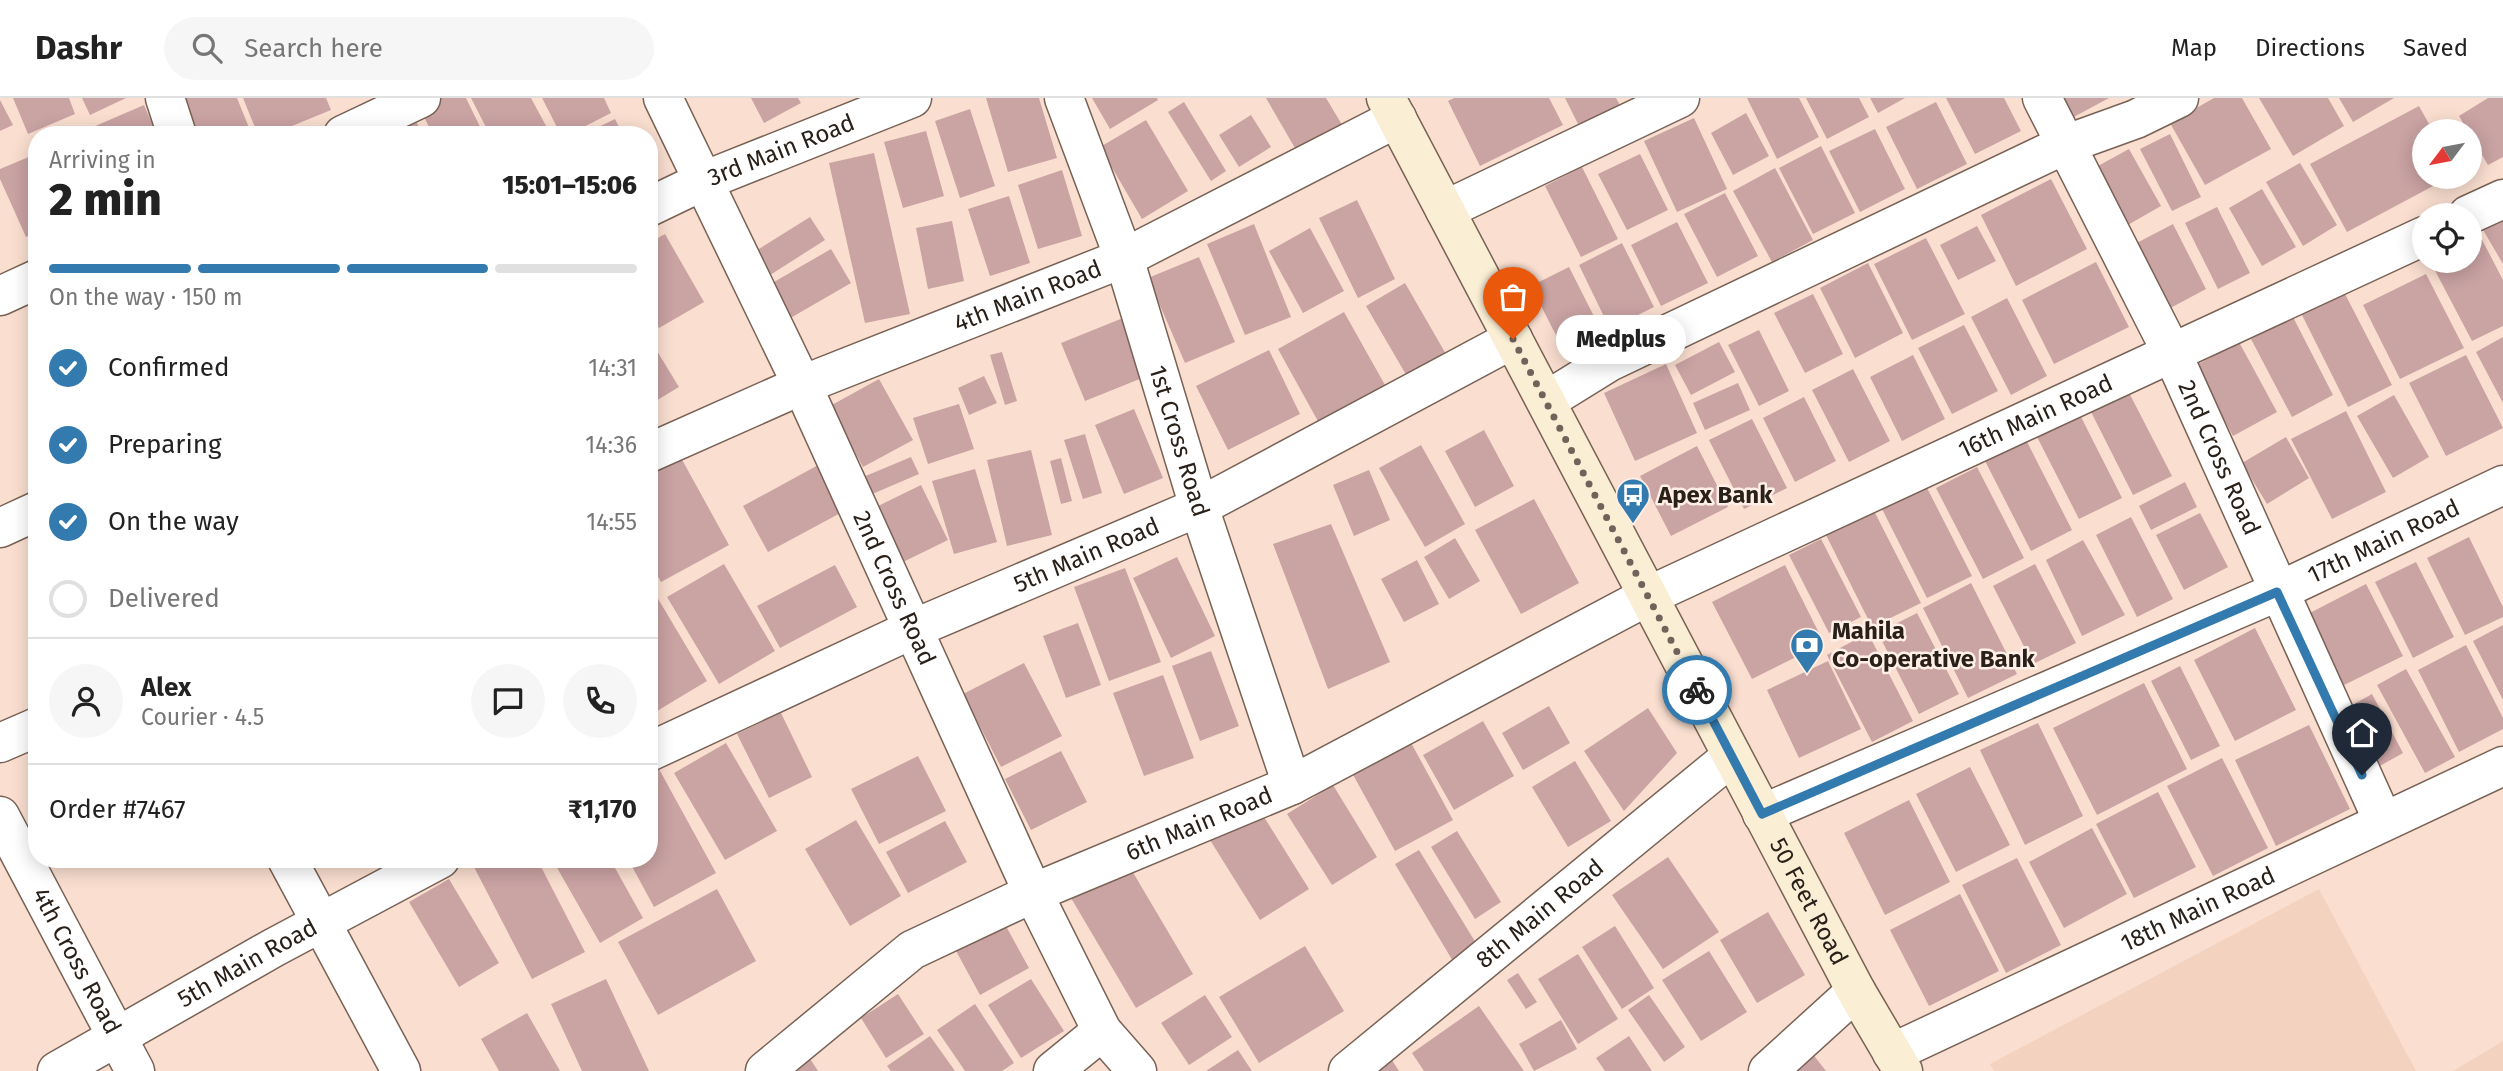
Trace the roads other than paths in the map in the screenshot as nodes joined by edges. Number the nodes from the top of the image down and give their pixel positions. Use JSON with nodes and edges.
{"nodes":[{"id":1,"x":165,"y":98,"type":"edge"},
{"id":2,"x":421,"y":98,"type":"edge"},
{"id":3,"x":663,"y":98,"type":"edge"},
{"id":4,"x":912,"y":98,"type":"edge"},
{"id":5,"x":1064,"y":98,"type":"edge"},
{"id":6,"x":1680,"y":98,"type":"edge"},
{"id":7,"x":2042,"y":98,"type":"edge"},
{"id":8,"x":2179,"y":98,"type":"edge"},
{"id":9,"x":1392,"y":108,"type":"edge"},
{"id":10,"x":174,"y":126,"type":"edge"},
{"id":11,"x":362,"y":126,"type":"edge"},
{"id":12,"x":2064,"y":145,"type":"junction"},
{"id":13,"x":701,"y":182,"type":"junction"},
{"id":14,"x":2503,"y":199,"type":"edge"},
{"id":15,"x":658,"y":202,"type":"edge"},
{"id":16,"x":2482,"y":209,"type":"edge"},
{"id":17,"x":1445,"y":210,"type":"junction"},
{"id":18,"x":2412,"y":242,"type":"edge"},
{"id":19,"x":1124,"y":258,"type":"junction"},
{"id":20,"x":28,"y":283,"type":"edge"},
{"id":21,"x":0,"y":296,"type":"edge"},
{"id":22,"x":1513,"y":339,"type":"junction"},
{"id":23,"x":2172,"y":353,"type":"junction"},
{"id":24,"x":802,"y":385,"type":"junction"},
{"id":25,"x":1546,"y":401,"type":"junction"},
{"id":26,"x":658,"y":449,"type":"edge"},
{"id":27,"x":2503,"y":485,"type":"edge"},
{"id":28,"x":1199,"y":507,"type":"junction"},
{"id":29,"x":28,"y":516,"type":"edge"},
{"id":30,"x":0,"y":528,"type":"edge"},
{"id":31,"x":2277,"y":592,"type":"junction"},
{"id":32,"x":1648,"y":596,"type":"junction"},
{"id":33,"x":914,"y":629,"type":"junction"},
{"id":34,"x":28,"y":731,"type":"edge"},
{"id":35,"x":0,"y":743,"type":"edge"},
{"id":36,"x":658,"y":748,"type":"edge"},
{"id":37,"x":1732,"y":757,"type":"junction"},
{"id":38,"x":2503,"y":766,"type":"edge"},
{"id":39,"x":1292,"y":785,"type":"junction"},
{"id":40,"x":1762,"y":814,"type":"junction"},
{"id":41,"x":0,"y":816,"type":"edge"},
{"id":42,"x":2383,"y":821,"type":"junction"},
{"id":43,"x":292,"y":868,"type":"edge"},
{"id":44,"x":423,"y":868,"type":"edge"},
{"id":45,"x":1033,"y":893,"type":"junction"},
{"id":46,"x":322,"y":923,"type":"junction"},
{"id":47,"x":1856,"y":991,"type":"junction"},
{"id":48,"x":1102,"y":1031,"type":"junction"},
{"id":49,"x":126,"y":1055,"type":"edge"},
{"id":50,"x":1898,"y":1062,"type":"edge"},
{"id":51,"x":57,"y":1071,"type":"edge"},
{"id":52,"x":401,"y":1071,"type":"edge"},
{"id":53,"x":765,"y":1071,"type":"edge"},
{"id":54,"x":1053,"y":1071,"type":"edge"},
{"id":55,"x":1137,"y":1071,"type":"edge"},
{"id":56,"x":1348,"y":1071,"type":"edge"},
{"id":57,"x":1768,"y":1071,"type":"edge"}],
"edges":[{"from":1,"to":10,"type":"street"},
{"from":2,"to":11,"type":"street"},
{"from":3,"to":13,"type":"street","name":"2nd Cross Road"},
{"from":4,"to":13,"type":"street","name":"3rd Main Road"},
{"from":5,"to":19,"type":"street","name":"1st Cross Road"},
{"from":6,"to":17,"type":"street"},
{"from":7,"to":12,"type":"street","name":"2nd Cross Road"},
{"from":8,"to":12,"type":"street"},
{"from":9,"to":17,"type":"main road","name":"50 Feet Road"},
{"from":9,"to":19,"type":"street","name":"4th Main Road"},
{"from":12,"to":23,"type":"street","name":"2nd Cross Road"},
{"from":12,"to":25,"type":"street"},
{"from":13,"to":15,"type":"street","name":"3rd Main Road"},
{"from":13,"to":24,"type":"street","name":"2nd Cross Road"},
{"from":14,"to":16,"type":"street"},
{"from":17,"to":22,"type":"main road","name":"50 Feet Road"},
{"from":18,"to":23,"type":"street","name":"16th Main Road"},
{"from":19,"to":24,"type":"street","name":"4th Main Road"},
{"from":19,"to":28,"type":"street","name":"1st Cross Road"},
{"from":20,"to":21,"type":"street"},
{"from":22,"to":25,"type":"main road","name":"50 Feet Road"},
{"from":22,"to":28,"type":"street","name":"5th Main Road"},
{"from":23,"to":31,"type":"street","name":"2nd Cross Road"},
{"from":23,"to":32,"type":"street","name":"16th Main Road"},
{"from":24,"to":26,"type":"street","name":"4th Main Road"},
{"from":24,"to":33,"type":"street","name":"2nd Cross Road"},
{"from":25,"to":32,"type":"main road","name":"50 Feet Road"},
{"from":27,"to":31,"type":"street","name":"17th Main Road"},
{"from":28,"to":33,"type":"street","name":"5th Main Road"},
{"from":28,"to":39,"type":"street","name":"1st Cross Road"},
{"from":29,"to":30,"type":"street"},
{"from":31,"to":40,"type":"street","name":"17th Main Road"},
{"from":31,"to":42,"type":"street","name":"2nd Cross Road"},
{"from":32,"to":37,"type":"main road","name":"50 Feet Road"},
{"from":32,"to":39,"type":"street","name":"6th Main Road"},
{"from":33,"to":36,"type":"street","name":"5th Main Road"},
{"from":33,"to":45,"type":"street","name":"2nd Cross Road"},
{"from":34,"to":35,"type":"street"},
{"from":37,"to":40,"type":"main road","name":"50 Feet Road"},
{"from":37,"to":56,"type":"street","name":"8th Main Road"},
{"from":38,"to":42,"type":"street","name":"18th Main Road"},
{"from":39,"to":45,"type":"street","name":"6th Main Road"},
{"from":40,"to":47,"type":"main road","name":"50 Feet Road"},
{"from":41,"to":49,"type":"street","name":"4th Cross Road"},
{"from":42,"to":50,"type":"street","name":"18th Main Road"},
{"from":43,"to":46,"type":"street"},
{"from":44,"to":46,"type":"street","name":"5th Main Road"},
{"from":45,"to":48,"type":"street","name":"2nd Cross Road"},
{"from":45,"to":53,"type":"street","name":"6th Main Road"},
{"from":46,"to":49,"type":"street","name":"5th Main Road"},
{"from":46,"to":52,"type":"street"},
{"from":47,"to":50,"type":"main road","name":"50 Feet Road"},
{"from":47,"to":57,"type":"street"},
{"from":48,"to":54,"type":"street"},
{"from":48,"to":55,"type":"street","name":"2nd Cross Road"},
{"from":49,"to":51,"type":"street","name":"5th Main Road"}]}
